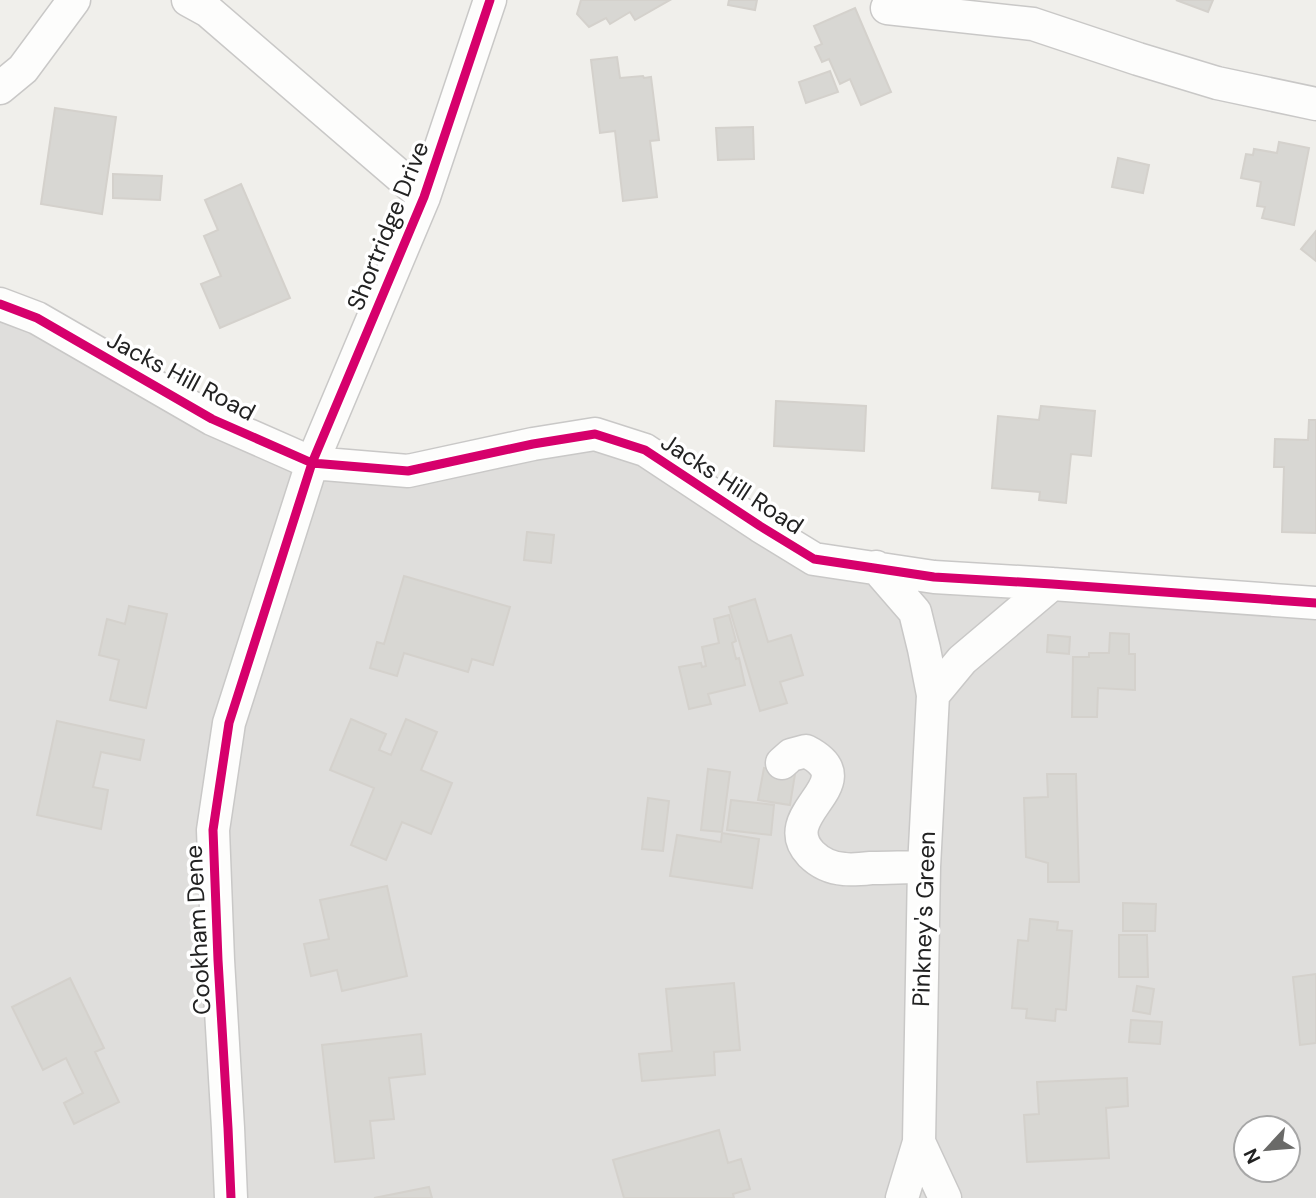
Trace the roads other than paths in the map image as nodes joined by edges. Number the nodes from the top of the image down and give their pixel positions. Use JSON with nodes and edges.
{"nodes":[{"id":1,"x":74,"y":0,"type":"edge"},
{"id":2,"x":188,"y":0,"type":"edge"},
{"id":3,"x":490,"y":0,"type":"edge"},
{"id":4,"x":887,"y":8,"type":"dead end"},
{"id":5,"x":0,"y":88,"type":"edge"},
{"id":6,"x":1316,"y":104,"type":"edge"},
{"id":7,"x":424,"y":197,"type":"junction"},
{"id":8,"x":0,"y":304,"type":"edge"},
{"id":9,"x":312,"y":463,"type":"junction"},
{"id":10,"x":876,"y":568,"type":"junction"},
{"id":11,"x":1052,"y":584,"type":"junction"},
{"id":12,"x":1316,"y":603,"type":"edge"},
{"id":13,"x":933,"y":695,"type":"junction"},
{"id":14,"x":782,"y":763,"type":"dead end"},
{"id":15,"x":924,"y":867,"type":"junction"},
{"id":16,"x":919,"y":1142,"type":"junction"},
{"id":17,"x":231,"y":1198,"type":"edge"},
{"id":18,"x":902,"y":1198,"type":"edge"},
{"id":19,"x":945,"y":1198,"type":"edge"}],
"edges":[{"from":1,"to":5,"type":"street"},
{"from":2,"to":7,"type":"street"},
{"from":3,"to":7,"type":"street","name":"Shortridge Drive"},
{"from":4,"to":6,"type":"street"},
{"from":7,"to":9,"type":"street","name":"Shortridge Drive"},
{"from":8,"to":9,"type":"street","name":"Jacks Hill Road"},
{"from":9,"to":10,"type":"street","name":"Jacks Hill Road"},
{"from":9,"to":17,"type":"street","name":"Cookham Dene"},
{"from":10,"to":11,"type":"street","name":"Jacks Hill Road"},
{"from":10,"to":13,"type":"street","name":"Pinkney's Green"},
{"from":11,"to":12,"type":"street","name":"Jacks Hill Road"},
{"from":11,"to":13,"type":"street"},
{"from":13,"to":15,"type":"street","name":"Pinkney's Green"},
{"from":14,"to":15,"type":"street"},
{"from":15,"to":16,"type":"street","name":"Pinkney's Green"},
{"from":16,"to":18,"type":"street","name":"Pinkney's Green"},
{"from":16,"to":19,"type":"street","name":"Pinkney's Green"}]}
